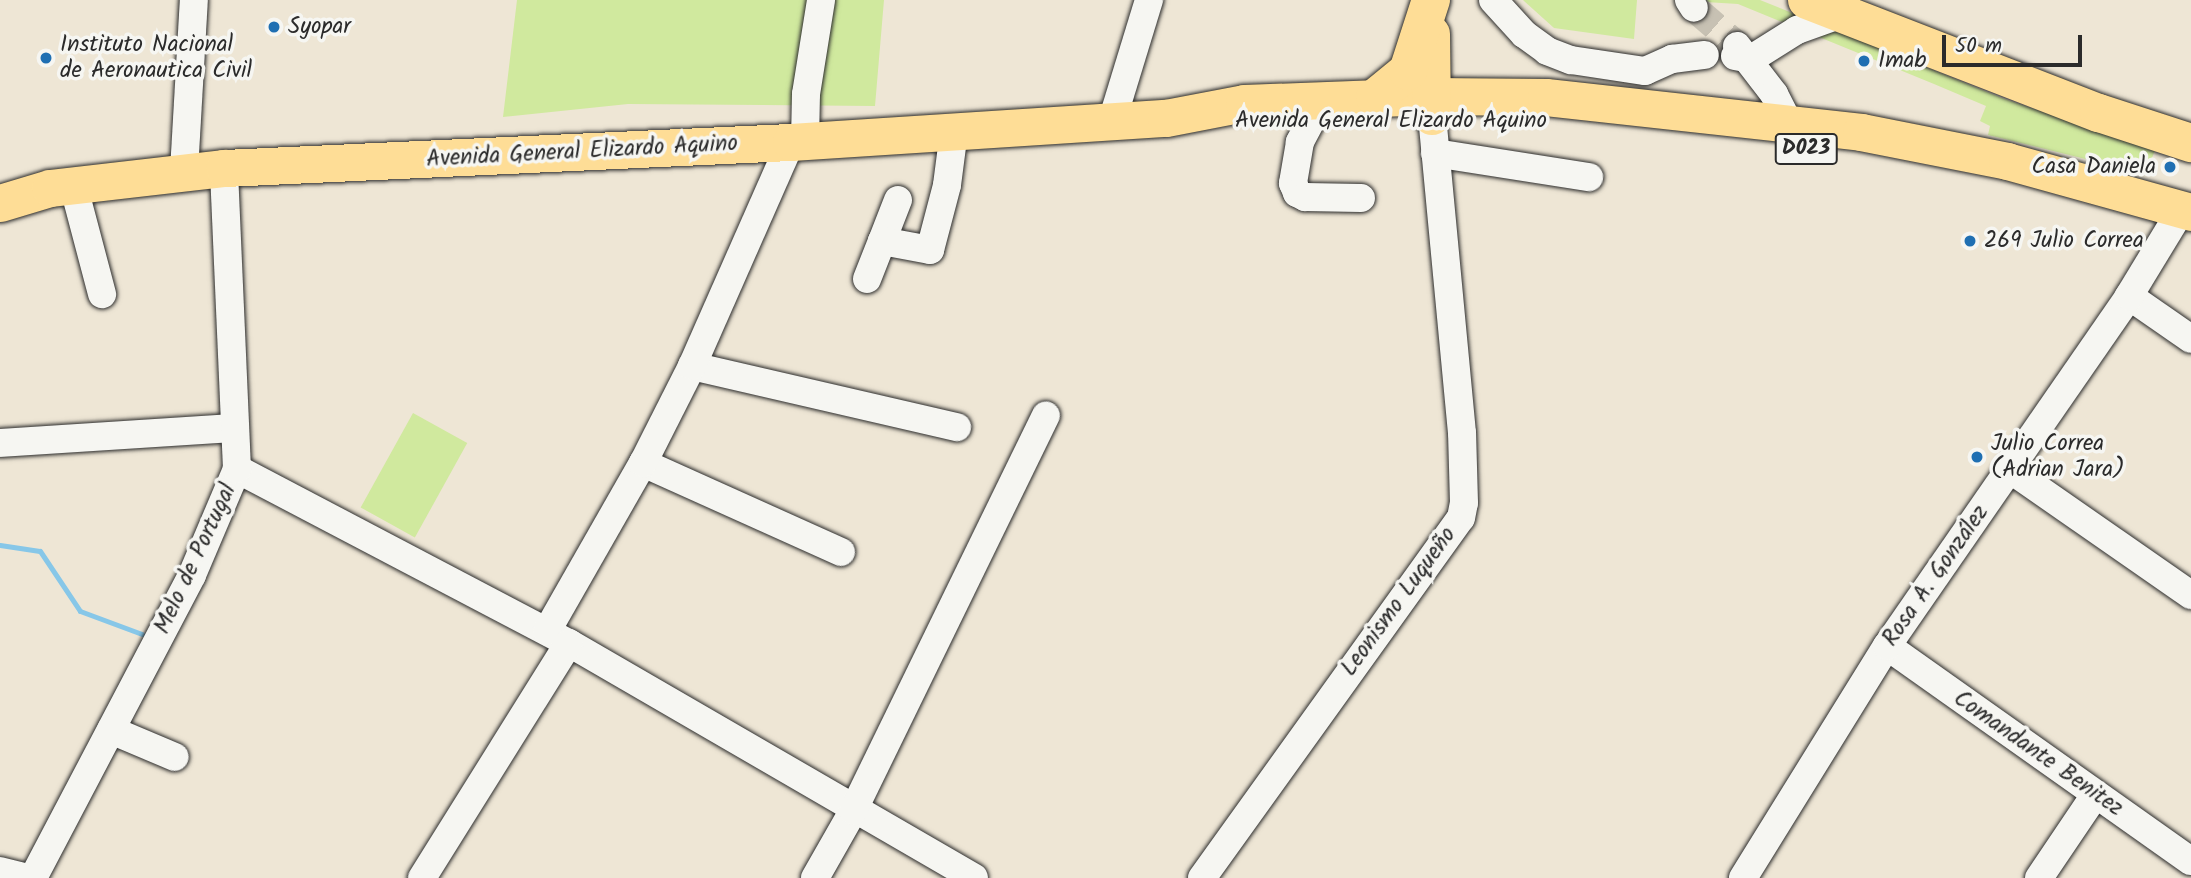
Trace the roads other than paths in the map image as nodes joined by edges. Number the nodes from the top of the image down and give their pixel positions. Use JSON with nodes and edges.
{"nodes":[{"id":1,"x":194,"y":0,"type":"edge"},
{"id":2,"x":821,"y":0,"type":"edge"},
{"id":3,"x":1149,"y":0,"type":"edge"},
{"id":4,"x":1431,"y":0,"type":"edge"},
{"id":5,"x":1493,"y":0,"type":"edge"},
{"id":6,"x":1807,"y":0,"type":"edge"},
{"id":7,"x":1842,"y":14,"type":"junction"},
{"id":8,"x":1705,"y":55,"type":"dead end"},
{"id":9,"x":1646,"y":89,"type":"junction"},
{"id":10,"x":1375,"y":98,"type":"junction"},
{"id":11,"x":1167,"y":118,"type":"junction"},
{"id":12,"x":1112,"y":121,"type":"junction"},
{"id":13,"x":1311,"y":121,"type":"junction"},
{"id":14,"x":1433,"y":121,"type":"junction"},
{"id":15,"x":1772,"y":127,"type":"junction"},
{"id":16,"x":954,"y":131,"type":"junction"},
{"id":17,"x":798,"y":142,"type":"junction"},
{"id":18,"x":2191,"y":143,"type":"edge"},
{"id":19,"x":224,"y":168,"type":"junction"},
{"id":20,"x":184,"y":171,"type":"junction"},
{"id":21,"x":0,"y":173,"type":"edge"},
{"id":22,"x":1589,"y":177,"type":"dead end"},
{"id":23,"x":62,"y":186,"type":"junction"},
{"id":24,"x":1361,"y":198,"type":"dead end"},
{"id":25,"x":898,"y":200,"type":"dead end"},
{"id":26,"x":0,"y":203,"type":"edge"},
{"id":27,"x":2184,"y":222,"type":"edge"},
{"id":28,"x":882,"y":241,"type":"junction"},
{"id":29,"x":867,"y":279,"type":"dead end"},
{"id":30,"x":102,"y":293,"type":"dead end"},
{"id":31,"x":2129,"y":296,"type":"junction"},
{"id":32,"x":2191,"y":339,"type":"edge"},
{"id":33,"x":692,"y":366,"type":"junction"},
{"id":34,"x":1046,"y":416,"type":"dead end"},
{"id":35,"x":957,"y":427,"type":"dead end"},
{"id":36,"x":235,"y":428,"type":"junction"},
{"id":37,"x":0,"y":443,"type":"edge"},
{"id":38,"x":643,"y":463,"type":"junction"},
{"id":39,"x":237,"y":469,"type":"junction"},
{"id":40,"x":2011,"y":470,"type":"junction"},
{"id":41,"x":841,"y":552,"type":"dead end"},
{"id":42,"x":2191,"y":595,"type":"edge"},
{"id":43,"x":558,"y":637,"type":"junction"},
{"id":44,"x":1887,"y":646,"type":"junction"},
{"id":45,"x":111,"y":730,"type":"junction"},
{"id":46,"x":175,"y":757,"type":"dead end"},
{"id":47,"x":2095,"y":795,"type":"junction"},
{"id":48,"x":853,"y":811,"type":"junction"},
{"id":49,"x":2191,"y":861,"type":"edge"},
{"id":50,"x":0,"y":871,"type":"edge"},
{"id":51,"x":28,"y":878,"type":"edge"},
{"id":52,"x":33,"y":878,"type":"edge"},
{"id":53,"x":422,"y":878,"type":"edge"},
{"id":54,"x":815,"y":878,"type":"edge"},
{"id":55,"x":974,"y":878,"type":"edge"},
{"id":56,"x":1202,"y":878,"type":"edge"},
{"id":57,"x":1743,"y":878,"type":"edge"},
{"id":58,"x":2039,"y":878,"type":"edge"}],
"edges":[{"from":1,"to":20,"type":"street"},
{"from":2,"to":17,"type":"street"},
{"from":3,"to":12,"type":"street"},
{"from":4,"to":10,"type":"highway"},
{"from":4,"to":14,"type":"highway"},
{"from":5,"to":9,"type":"street"},
{"from":6,"to":7,"type":"highway"},
{"from":7,"to":15,"type":"street"},
{"from":7,"to":18,"type":"highway"},
{"from":8,"to":9,"type":"street"},
{"from":9,"to":14,"type":"main road","name":"Avenida General Elizardo Aquino"},
{"from":9,"to":15,"type":"main road","name":"Avenida General Elizardo Aquino"},
{"from":10,"to":11,"type":"main road","name":"Avenida General Elizardo Aquino"},
{"from":10,"to":14,"type":"main road","name":"Avenida General Elizardo Aquino"},
{"from":11,"to":12,"type":"main road","name":"Avenida General Elizardo Aquino"},
{"from":11,"to":13,"type":"main road","name":"Avenida General Elizardo Aquino"},
{"from":12,"to":16,"type":"main road","name":"Avenida General Elizardo Aquino"},
{"from":13,"to":14,"type":"main road","name":"Avenida General Elizardo Aquino"},
{"from":13,"to":24,"type":"street"},
{"from":14,"to":15,"type":"main road","name":"Avenida General Elizardo Aquino","number":"D023"},
{"from":14,"to":22,"type":"street"},
{"from":14,"to":56,"type":"street","name":"Leonismo Luqueño"},
{"from":15,"to":27,"type":"main road","name":"Avenida General Elizardo Aquino","number":"D023"},
{"from":16,"to":17,"type":"main road","name":"Avenida General Elizardo Aquino"},
{"from":16,"to":28,"type":"street"},
{"from":17,"to":19,"type":"main road","name":"Avenida General Elizardo Aquino"},
{"from":17,"to":33,"type":"street"},
{"from":19,"to":20,"type":"main road","name":"Avenida General Elizardo Aquino"},
{"from":19,"to":36,"type":"street","name":"Melo de Portugal"},
{"from":20,"to":23,"type":"main road","name":"Avenida General Elizardo Aquino"},
{"from":21,"to":23,"type":"main road"},
{"from":23,"to":26,"type":"main road","name":"Avenida General Elizardo Aquino"},
{"from":23,"to":30,"type":"street"},
{"from":25,"to":28,"type":"street"},
{"from":27,"to":31,"type":"street","name":"Rosa A. González"},
{"from":28,"to":29,"type":"street"},
{"from":31,"to":32,"type":"street"},
{"from":31,"to":40,"type":"street","name":"Rosa A. González"},
{"from":33,"to":35,"type":"street"},
{"from":33,"to":38,"type":"street"},
{"from":34,"to":48,"type":"street"},
{"from":36,"to":37,"type":"street"},
{"from":36,"to":39,"type":"street","name":"Melo de Portugal"},
{"from":38,"to":41,"type":"street"},
{"from":38,"to":43,"type":"street"},
{"from":39,"to":43,"type":"street"},
{"from":39,"to":45,"type":"street","name":"Melo de Portugal"},
{"from":40,"to":42,"type":"street"},
{"from":40,"to":44,"type":"street","name":"Rosa A. González"},
{"from":43,"to":48,"type":"street"},
{"from":43,"to":53,"type":"street"},
{"from":44,"to":47,"type":"street","name":"Comandante Benitez"},
{"from":44,"to":57,"type":"street","name":"Rosa A. González"},
{"from":45,"to":46,"type":"street"},
{"from":45,"to":52,"type":"street","name":"Melo de Portugal"},
{"from":47,"to":49,"type":"street","name":"Comandante Benitez"},
{"from":47,"to":58,"type":"street"},
{"from":48,"to":54,"type":"street"},
{"from":48,"to":55,"type":"street"},
{"from":50,"to":51,"type":"street"}]}
